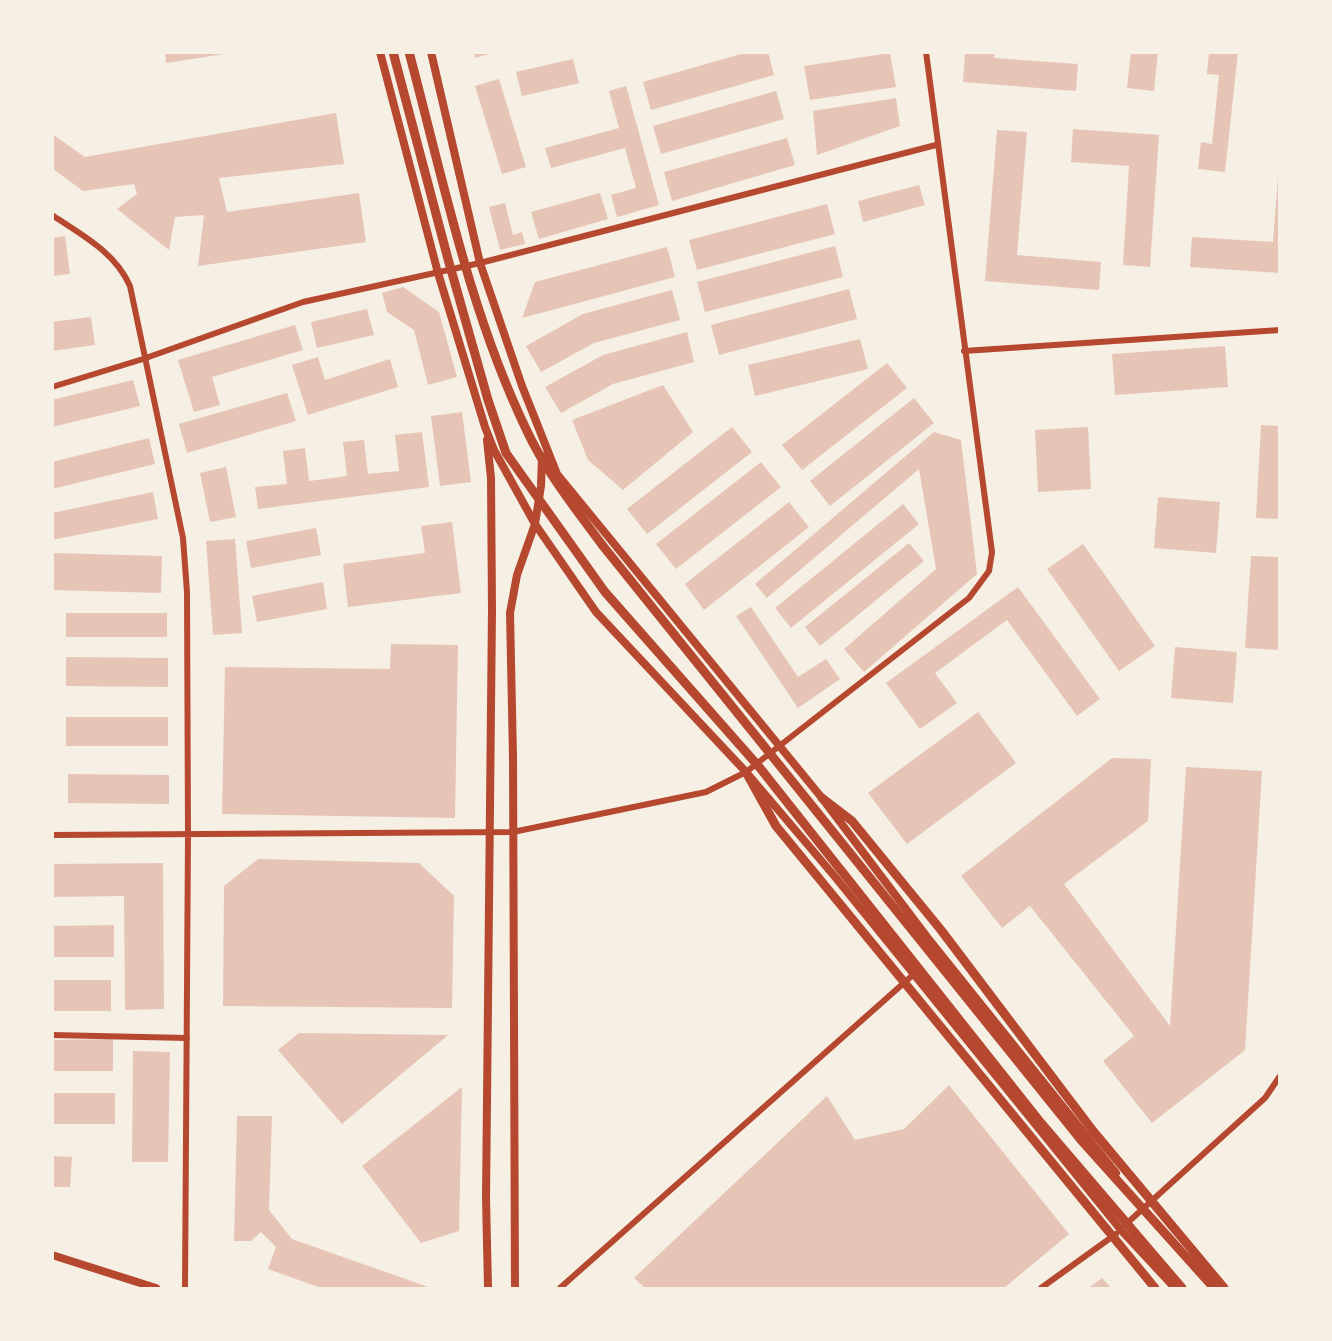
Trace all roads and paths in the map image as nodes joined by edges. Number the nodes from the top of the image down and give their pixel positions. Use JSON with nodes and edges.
{"nodes":[{"id":1,"x":380,"y":52,"type":"edge"},
{"id":2,"x":393,"y":52,"type":"edge"},
{"id":3,"x":410,"y":52,"type":"edge"},
{"id":4,"x":431,"y":52,"type":"edge"},
{"id":5,"x":926,"y":52,"type":"edge"},
{"id":6,"x":936,"y":145,"type":"junction"},
{"id":7,"x":52,"y":215,"type":"edge"},
{"id":8,"x":480,"y":263,"type":"junction"},
{"id":9,"x":438,"y":273,"type":"junction"},
{"id":10,"x":1280,"y":330,"type":"edge"},
{"id":11,"x":964,"y":351,"type":"junction"},
{"id":12,"x":143,"y":360,"type":"junction"},
{"id":13,"x":52,"y":387,"type":"edge"},
{"id":14,"x":485,"y":427,"type":"junction"},
{"id":15,"x":543,"y":439,"type":"junction"},
{"id":16,"x":535,"y":524,"type":"junction"},
{"id":17,"x":779,"y":745,"type":"junction"},
{"id":18,"x":747,"y":772,"type":"junction"},
{"id":19,"x":822,"y":798,"type":"junction"},
{"id":20,"x":513,"y":831,"type":"junction"},
{"id":21,"x":491,"y":832,"type":"junction"},
{"id":22,"x":52,"y":835,"type":"edge"},
{"id":23,"x":188,"y":835,"type":"junction"},
{"id":24,"x":914,"y":974,"type":"junction"},
{"id":25,"x":52,"y":1035,"type":"edge"},
{"id":26,"x":187,"y":1038,"type":"junction"},
{"id":27,"x":1280,"y":1076,"type":"edge"},
{"id":28,"x":1144,"y":1208,"type":"junction"},
{"id":29,"x":1120,"y":1230,"type":"junction"},
{"id":30,"x":52,"y":1256,"type":"edge"},
{"id":31,"x":156,"y":1288,"type":"edge"},
{"id":32,"x":185,"y":1288,"type":"edge"},
{"id":33,"x":488,"y":1288,"type":"edge"},
{"id":34,"x":514,"y":1288,"type":"edge"},
{"id":35,"x":560,"y":1288,"type":"edge"},
{"id":36,"x":1041,"y":1288,"type":"edge"},
{"id":37,"x":1155,"y":1288,"type":"edge"},
{"id":38,"x":1175,"y":1288,"type":"edge"},
{"id":39,"x":1182,"y":1288,"type":"edge"},
{"id":40,"x":1214,"y":1288,"type":"edge"},
{"id":41,"x":1224,"y":1288,"type":"edge"}],
"edges":[{"from":1,"to":9,"type":"main road"},
{"from":2,"to":39,"type":"highway"},
{"from":3,"to":40,"type":"highway"},
{"from":4,"to":8,"type":"main road"},
{"from":5,"to":6,"type":"street"},
{"from":6,"to":8,"type":"street"},
{"from":6,"to":11,"type":"street"},
{"from":7,"to":12,"type":"street"},
{"from":8,"to":9,"type":"street"},
{"from":8,"to":15,"type":"main road"},
{"from":9,"to":12,"type":"street"},
{"from":9,"to":14,"type":"main road"},
{"from":10,"to":11,"type":"street"},
{"from":11,"to":17,"type":"street"},
{"from":12,"to":13,"type":"street"},
{"from":12,"to":23,"type":"street"},
{"from":14,"to":16,"type":"main road"},
{"from":14,"to":21,"type":"main road"},
{"from":15,"to":16,"type":"main road"},
{"from":15,"to":17,"type":"main road"},
{"from":16,"to":18,"type":"main road"},
{"from":16,"to":20,"type":"main road"},
{"from":17,"to":18,"type":"street"},
{"from":17,"to":19,"type":"main road"},
{"from":18,"to":20,"type":"street"},
{"from":18,"to":24,"type":"main road"},
{"from":18,"to":37,"type":"highway"},
{"from":19,"to":28,"type":"main road"},
{"from":19,"to":41,"type":"highway"},
{"from":20,"to":21,"type":"street"},
{"from":20,"to":34,"type":"main road"},
{"from":21,"to":23,"type":"street"},
{"from":21,"to":33,"type":"main road"},
{"from":22,"to":23,"type":"street"},
{"from":23,"to":26,"type":"street"},
{"from":24,"to":29,"type":"main road"},
{"from":24,"to":35,"type":"street"},
{"from":25,"to":26,"type":"street"},
{"from":26,"to":32,"type":"street"},
{"from":27,"to":28,"type":"street"},
{"from":28,"to":29,"type":"street"},
{"from":28,"to":41,"type":"street"},
{"from":29,"to":36,"type":"street"},
{"from":29,"to":38,"type":"main road"},
{"from":30,"to":31,"type":"street"}]}
